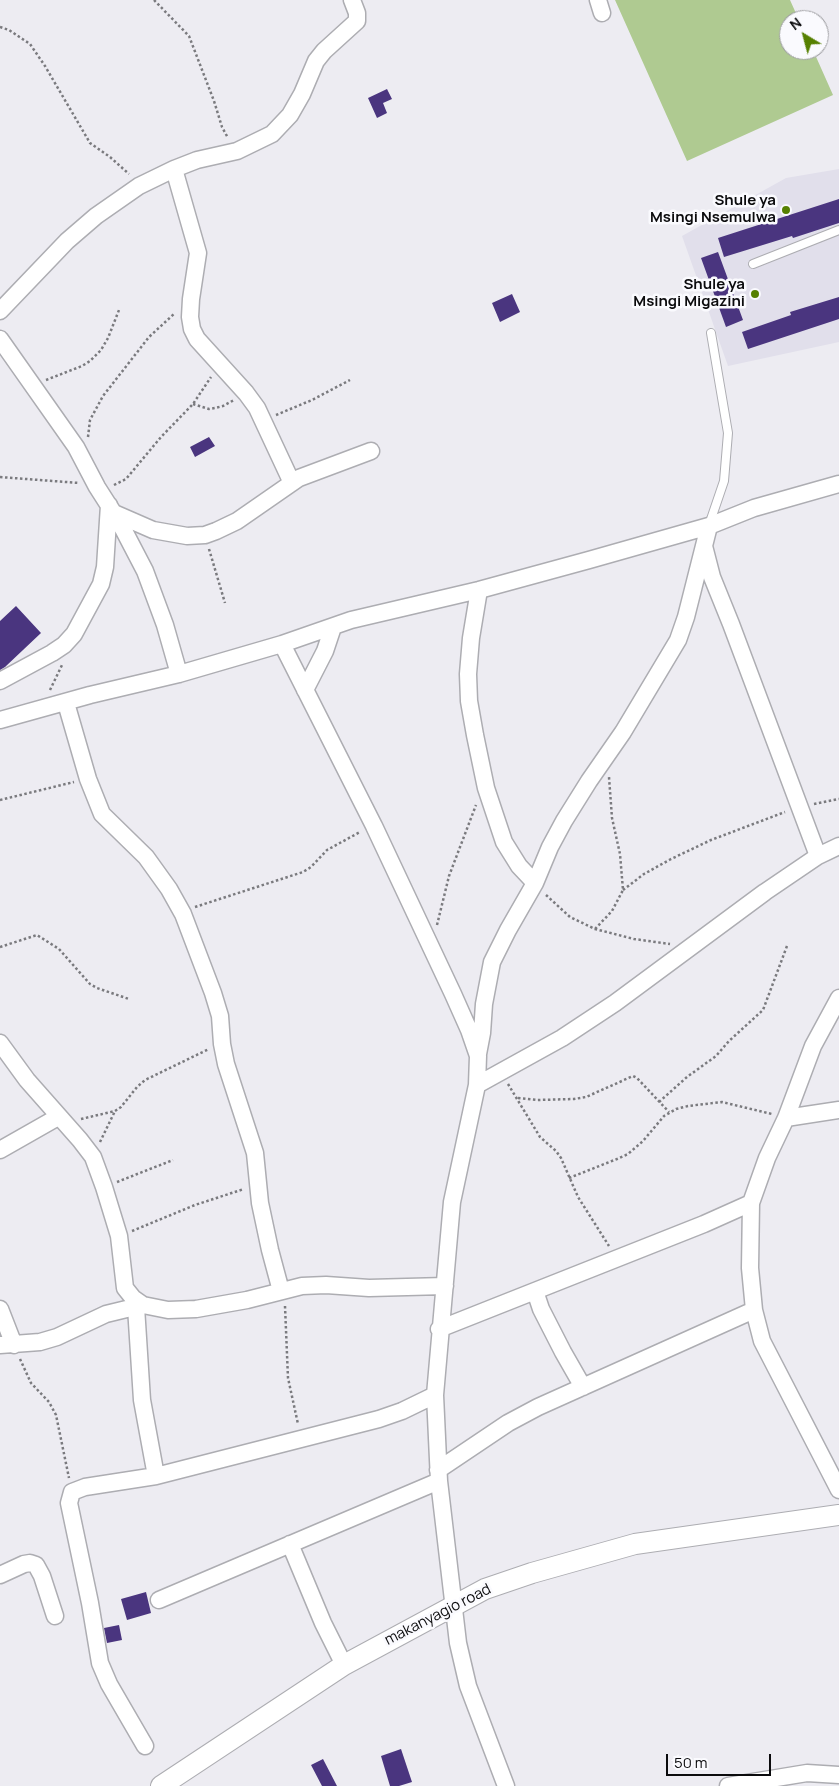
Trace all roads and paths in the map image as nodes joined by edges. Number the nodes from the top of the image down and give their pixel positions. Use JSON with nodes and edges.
{"nodes":[{"id":1,"x":154,"y":0,"type":"edge"},
{"id":2,"x":352,"y":0,"type":"edge"},
{"id":3,"x":0,"y":27,"type":"edge"},
{"id":4,"x":238,"y":151,"type":"junction"},
{"id":5,"x":174,"y":169,"type":"junction"},
{"id":6,"x":139,"y":186,"type":"junction"},
{"id":7,"x":839,"y":230,"type":"edge"},
{"id":8,"x":753,"y":264,"type":"dead end"},
{"id":9,"x":191,"y":299,"type":"junction"},
{"id":10,"x":119,"y":310,"type":"dead end"},
{"id":11,"x":0,"y":311,"type":"edge"},
{"id":12,"x":711,"y":332,"type":"dead end"},
{"id":13,"x":0,"y":339,"type":"edge"},
{"id":14,"x":220,"y":363,"type":"junction"},
{"id":15,"x":350,"y":380,"type":"dead end"},
{"id":16,"x":34,"y":385,"type":"junction"},
{"id":17,"x":246,"y":393,"type":"junction"},
{"id":18,"x":193,"y":404,"type":"junction"},
{"id":19,"x":263,"y":421,"type":"junction"},
{"id":20,"x":371,"y":451,"type":"dead end"},
{"id":21,"x":81,"y":456,"type":"junction"},
{"id":22,"x":0,"y":477,"type":"edge"},
{"id":23,"x":292,"y":483,"type":"junction"},
{"id":24,"x":839,"y":484,"type":"edge"},
{"id":25,"x":97,"y":487,"type":"junction"},
{"id":26,"x":112,"y":509,"type":"junction"},
{"id":27,"x":709,"y":526,"type":"junction"},
{"id":28,"x":205,"y":535,"type":"junction"},
{"id":29,"x":703,"y":544,"type":"junction"},
{"id":30,"x":479,"y":590,"type":"junction"},
{"id":31,"x":225,"y":603,"type":"dead end"},
{"id":32,"x":333,"y":627,"type":"junction"},
{"id":33,"x":282,"y":644,"type":"junction"},
{"id":34,"x":65,"y":658,"type":"dead end"},
{"id":35,"x":179,"y":674,"type":"junction"},
{"id":36,"x":0,"y":681,"type":"edge"},
{"id":37,"x":305,"y":690,"type":"junction"},
{"id":38,"x":66,"y":702,"type":"junction"},
{"id":39,"x":34,"y":711,"type":"junction"},
{"id":40,"x":0,"y":720,"type":"edge"},
{"id":41,"x":607,"y":755,"type":"junction"},
{"id":42,"x":88,"y":779,"type":"junction"},
{"id":43,"x":486,"y":788,"type":"junction"},
{"id":44,"x":839,"y":799,"type":"edge"},
{"id":45,"x":0,"y":800,"type":"edge"},
{"id":46,"x":798,"y":808,"type":"junction"},
{"id":47,"x":374,"y":826,"type":"junction"},
{"id":48,"x":839,"y":846,"type":"edge"},
{"id":49,"x":818,"y":856,"type":"junction"},
{"id":50,"x":535,"y":883,"type":"junction"},
{"id":51,"x":623,"y":890,"type":"junction"},
{"id":52,"x":181,"y":911,"type":"junction"},
{"id":53,"x":596,"y":929,"type":"junction"},
{"id":54,"x":787,"y":946,"type":"dead end"},
{"id":55,"x":0,"y":947,"type":"edge"},
{"id":56,"x":689,"y":947,"type":"junction"},
{"id":57,"x":431,"y":949,"type":"junction"},
{"id":58,"x":839,"y":998,"type":"edge"},
{"id":59,"x":129,"y":999,"type":"dead end"},
{"id":60,"x":0,"y":1043,"type":"edge"},
{"id":61,"x":222,"y":1044,"type":"junction"},
{"id":62,"x":478,"y":1056,"type":"junction"},
{"id":63,"x":501,"y":1072,"type":"junction"},
{"id":64,"x":477,"y":1085,"type":"junction"},
{"id":65,"x":518,"y":1098,"type":"junction"},
{"id":66,"x":659,"y":1102,"type":"junction"},
{"id":67,"x":839,"y":1110,"type":"edge"},
{"id":68,"x":114,"y":1111,"type":"junction"},
{"id":69,"x":670,"y":1112,"type":"junction"},
{"id":70,"x":786,"y":1118,"type":"junction"},
{"id":71,"x":60,"y":1119,"type":"junction"},
{"id":72,"x":0,"y":1150,"type":"edge"},
{"id":73,"x":92,"y":1157,"type":"junction"},
{"id":74,"x":173,"y":1160,"type":"dead end"},
{"id":75,"x":569,"y":1178,"type":"junction"},
{"id":76,"x":258,"y":1186,"type":"junction"},
{"id":77,"x":104,"y":1187,"type":"junction"},
{"id":78,"x":751,"y":1203,"type":"junction"},
{"id":79,"x":119,"y":1236,"type":"junction"},
{"id":80,"x":617,"y":1259,"type":"junction"},
{"id":81,"x":302,"y":1286,"type":"junction"},
{"id":82,"x":445,"y":1286,"type":"junction"},
{"id":83,"x":281,"y":1291,"type":"junction"},
{"id":84,"x":535,"y":1291,"type":"junction"},
{"id":85,"x":140,"y":1306,"type":"junction"},
{"id":86,"x":0,"y":1308,"type":"edge"},
{"id":87,"x":754,"y":1310,"type":"junction"},
{"id":88,"x":439,"y":1329,"type":"junction"},
{"id":89,"x":7,"y":1345,"type":"edge"},
{"id":90,"x":583,"y":1387,"type":"junction"},
{"id":91,"x":435,"y":1395,"type":"junction"},
{"id":92,"x":300,"y":1438,"type":"junction"},
{"id":93,"x":439,"y":1475,"type":"junction"},
{"id":94,"x":156,"y":1476,"type":"junction"},
{"id":95,"x":839,"y":1490,"type":"edge"},
{"id":96,"x":72,"y":1492,"type":"junction"},
{"id":97,"x":839,"y":1515,"type":"edge"},
{"id":98,"x":290,"y":1544,"type":"junction"},
{"id":99,"x":0,"y":1574,"type":"edge"},
{"id":100,"x":159,"y":1600,"type":"dead end"},
{"id":101,"x":453,"y":1605,"type":"junction"},
{"id":102,"x":54,"y":1616,"type":"dead end"},
{"id":103,"x":344,"y":1665,"type":"junction"},
{"id":104,"x":145,"y":1746,"type":"dead end"},
{"id":105,"x":839,"y":1775,"type":"edge"},
{"id":106,"x":504,"y":1780,"type":"edge"},
{"id":107,"x":161,"y":1786,"type":"edge"},
{"id":108,"x":520,"y":1786,"type":"edge"},
{"id":109,"x":728,"y":1786,"type":"edge"}],
"edges":[{"from":1,"to":4,"type":"path"},
{"from":2,"to":4,"type":"street"},
{"from":3,"to":6,"type":"path"},
{"from":4,"to":5,"type":"street"},
{"from":5,"to":6,"type":"street"},
{"from":5,"to":9,"type":"street"},
{"from":6,"to":11,"type":"street"},
{"from":7,"to":8,"type":"lane"},
{"from":9,"to":14,"type":"street"},
{"from":9,"to":21,"type":"path"},
{"from":10,"to":16,"type":"path"},
{"from":12,"to":27,"type":"lane"},
{"from":13,"to":16,"type":"street"},
{"from":14,"to":17,"type":"street"},
{"from":14,"to":18,"type":"path"},
{"from":15,"to":19,"type":"path"},
{"from":16,"to":21,"type":"street"},
{"from":17,"to":18,"type":"path"},
{"from":17,"to":19,"type":"street"},
{"from":18,"to":25,"type":"path"},
{"from":19,"to":23,"type":"street"},
{"from":20,"to":23,"type":"street"},
{"from":21,"to":25,"type":"street"},
{"from":22,"to":25,"type":"path"},
{"from":23,"to":28,"type":"street"},
{"from":24,"to":27,"type":"street"},
{"from":25,"to":26,"type":"street"},
{"from":26,"to":28,"type":"street"},
{"from":26,"to":35,"type":"street"},
{"from":26,"to":36,"type":"street"},
{"from":27,"to":29,"type":"street"},
{"from":27,"to":30,"type":"street"},
{"from":28,"to":31,"type":"path"},
{"from":29,"to":41,"type":"street"},
{"from":29,"to":46,"type":"street"},
{"from":30,"to":32,"type":"street"},
{"from":30,"to":43,"type":"street"},
{"from":32,"to":33,"type":"street"},
{"from":32,"to":37,"type":"street"},
{"from":33,"to":35,"type":"street"},
{"from":33,"to":37,"type":"street"},
{"from":34,"to":39,"type":"path"},
{"from":35,"to":38,"type":"street"},
{"from":37,"to":47,"type":"street"},
{"from":38,"to":39,"type":"street"},
{"from":38,"to":42,"type":"street"},
{"from":39,"to":40,"type":"street"},
{"from":41,"to":50,"type":"street"},
{"from":41,"to":51,"type":"path"},
{"from":42,"to":45,"type":"path"},
{"from":42,"to":52,"type":"street"},
{"from":43,"to":50,"type":"street"},
{"from":43,"to":57,"type":"path"},
{"from":44,"to":46,"type":"path"},
{"from":46,"to":49,"type":"street"},
{"from":46,"to":51,"type":"path"},
{"from":47,"to":52,"type":"path"},
{"from":47,"to":57,"type":"street"},
{"from":48,"to":49,"type":"street"},
{"from":49,"to":56,"type":"street"},
{"from":50,"to":53,"type":"path"},
{"from":50,"to":62,"type":"street"},
{"from":51,"to":53,"type":"path"},
{"from":52,"to":61,"type":"street"},
{"from":53,"to":56,"type":"path"},
{"from":54,"to":66,"type":"path"},
{"from":55,"to":59,"type":"path"},
{"from":56,"to":63,"type":"street"},
{"from":57,"to":62,"type":"street"},
{"from":58,"to":70,"type":"street"},
{"from":60,"to":71,"type":"street"},
{"from":61,"to":68,"type":"path"},
{"from":61,"to":76,"type":"street"},
{"from":62,"to":64,"type":"street"},
{"from":63,"to":64,"type":"street"},
{"from":63,"to":65,"type":"path"},
{"from":64,"to":82,"type":"street"},
{"from":65,"to":66,"type":"path"},
{"from":65,"to":75,"type":"path"},
{"from":66,"to":69,"type":"path"},
{"from":67,"to":70,"type":"street"},
{"from":68,"to":71,"type":"path"},
{"from":68,"to":73,"type":"path"},
{"from":69,"to":70,"type":"path"},
{"from":69,"to":75,"type":"path"},
{"from":70,"to":78,"type":"street"},
{"from":71,"to":72,"type":"street"},
{"from":71,"to":73,"type":"street"},
{"from":73,"to":77,"type":"street"},
{"from":74,"to":77,"type":"path"},
{"from":75,"to":80,"type":"path"},
{"from":76,"to":79,"type":"path"},
{"from":76,"to":83,"type":"street"},
{"from":77,"to":79,"type":"street"},
{"from":78,"to":80,"type":"street"},
{"from":78,"to":87,"type":"street"},
{"from":79,"to":85,"type":"street"},
{"from":80,"to":84,"type":"street"},
{"from":81,"to":82,"type":"street"},
{"from":81,"to":83,"type":"street"},
{"from":81,"to":92,"type":"path"},
{"from":82,"to":88,"type":"street"},
{"from":83,"to":85,"type":"street"},
{"from":84,"to":88,"type":"street"},
{"from":84,"to":90,"type":"street"},
{"from":85,"to":89,"type":"street"},
{"from":85,"to":94,"type":"street"},
{"from":86,"to":89,"type":"street"},
{"from":87,"to":90,"type":"street"},
{"from":87,"to":95,"type":"street"},
{"from":88,"to":91,"type":"street"},
{"from":89,"to":96,"type":"path"},
{"from":90,"to":93,"type":"street"},
{"from":91,"to":92,"type":"street"},
{"from":91,"to":93,"type":"street"},
{"from":92,"to":94,"type":"street"},
{"from":93,"to":98,"type":"street"},
{"from":93,"to":101,"type":"street"},
{"from":94,"to":96,"type":"street"},
{"from":96,"to":104,"type":"street"},
{"from":97,"to":101,"type":"street","name":"makanyagio road"},
{"from":98,"to":100,"type":"street"},
{"from":98,"to":103,"type":"street"},
{"from":99,"to":102,"type":"street"},
{"from":101,"to":103,"type":"street","name":"makanyagio road"},
{"from":101,"to":106,"type":"street"},
{"from":103,"to":107,"type":"street","name":"makanyagio road"},
{"from":105,"to":109,"type":"street"},
{"from":106,"to":108,"type":"street"}]}
